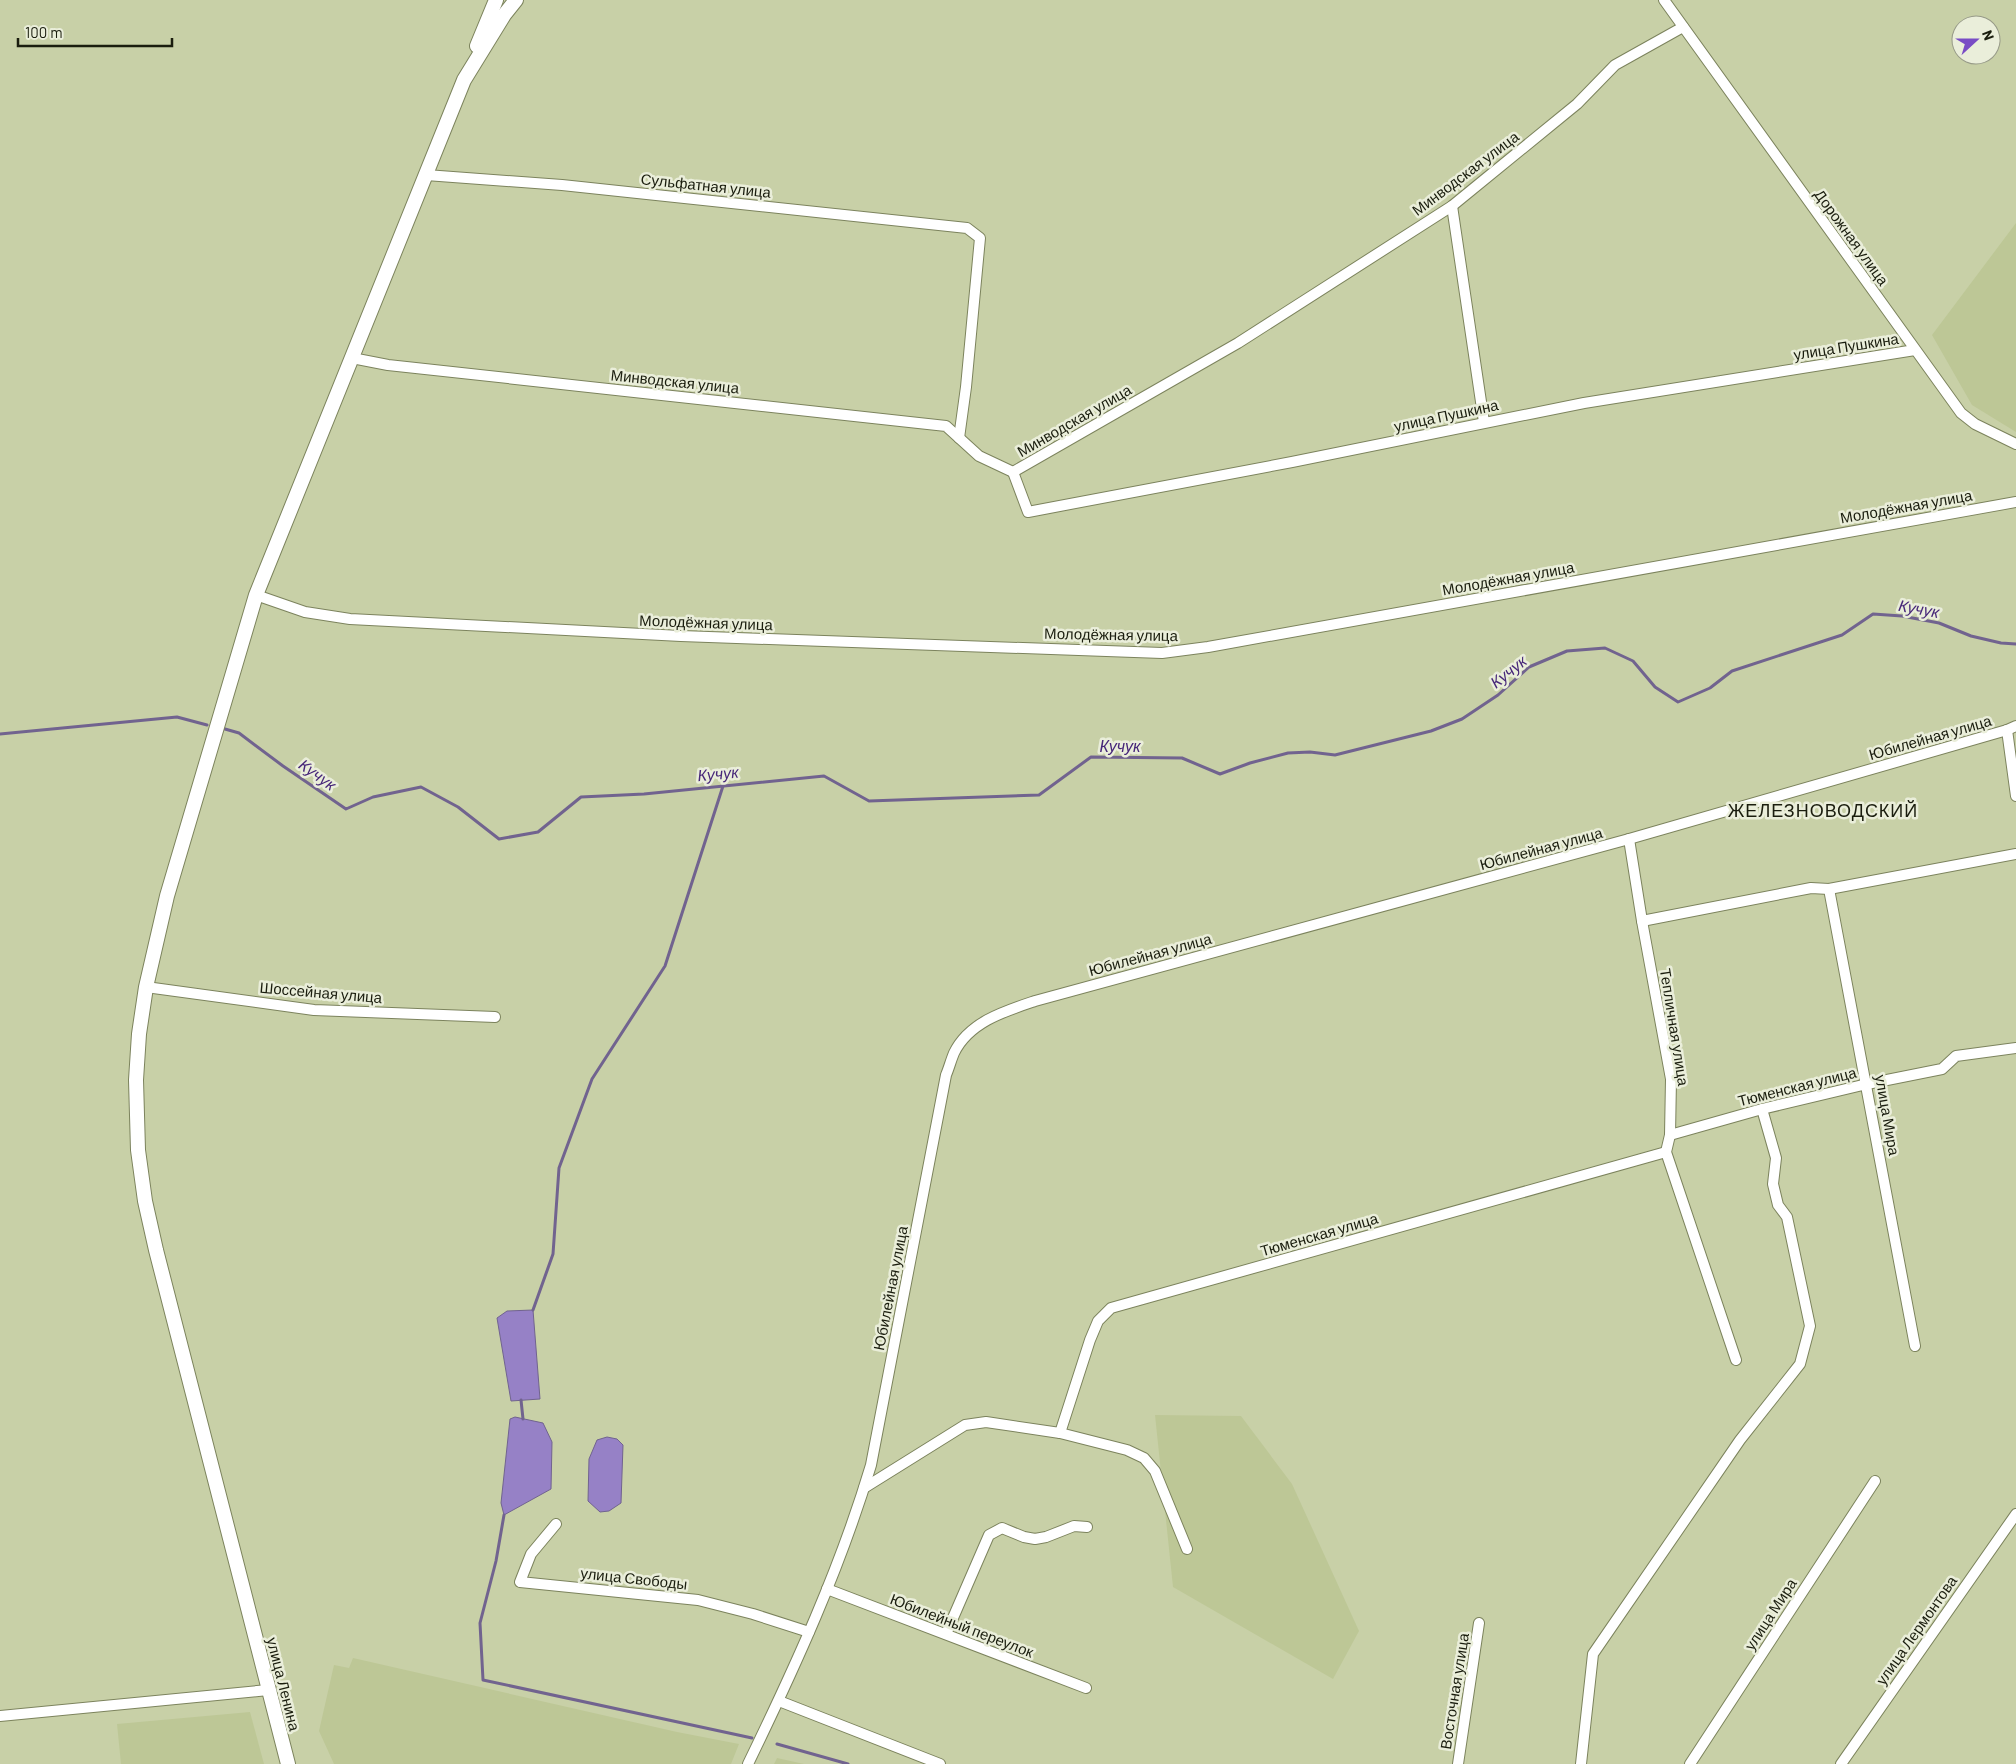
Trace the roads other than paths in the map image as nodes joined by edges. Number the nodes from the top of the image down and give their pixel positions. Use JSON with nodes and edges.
{"nodes":[{"id":1,"x":496,"y":0,"type":"edge"},
{"id":2,"x":516,"y":0,"type":"edge"},
{"id":3,"x":1664,"y":0,"type":"edge"},
{"id":4,"x":1683,"y":27,"type":"junction"},
{"id":5,"x":464,"y":80,"type":"junction"},
{"id":6,"x":426,"y":175,"type":"junction"},
{"id":7,"x":1452,"y":206,"type":"junction"},
{"id":8,"x":1915,"y":350,"type":"junction"},
{"id":9,"x":352,"y":358,"type":"junction"},
{"id":10,"x":1484,"y":422,"type":"junction"},
{"id":11,"x":959,"y":438,"type":"junction"},
{"id":12,"x":2016,"y":444,"type":"edge"},
{"id":13,"x":1013,"y":472,"type":"junction"},
{"id":14,"x":2016,"y":502,"type":"edge"},
{"id":15,"x":256,"y":595,"type":"junction"},
{"id":16,"x":2011,"y":728,"type":"edge"},
{"id":17,"x":2016,"y":796,"type":"edge"},
{"id":18,"x":1629,"y":839,"type":"junction"},
{"id":19,"x":2016,"y":854,"type":"edge"},
{"id":20,"x":1829,"y":889,"type":"junction"},
{"id":21,"x":1642,"y":921,"type":"junction"},
{"id":22,"x":146,"y":987,"type":"junction"},
{"id":23,"x":495,"y":1017,"type":"dead end"},
{"id":24,"x":2016,"y":1048,"type":"edge"},
{"id":25,"x":1867,"y":1084,"type":"junction"},
{"id":26,"x":1762,"y":1109,"type":"junction"},
{"id":27,"x":1670,"y":1135,"type":"junction"},
{"id":28,"x":1666,"y":1152,"type":"junction"},
{"id":29,"x":1915,"y":1346,"type":"dead end"},
{"id":30,"x":1736,"y":1360,"type":"dead end"},
{"id":31,"x":1060,"y":1433,"type":"junction"},
{"id":32,"x":1875,"y":1481,"type":"dead end"},
{"id":33,"x":864,"y":1488,"type":"junction"},
{"id":34,"x":2016,"y":1514,"type":"edge"},
{"id":35,"x":556,"y":1524,"type":"dead end"},
{"id":36,"x":1087,"y":1528,"type":"dead end"},
{"id":37,"x":1187,"y":1549,"type":"dead end"},
{"id":38,"x":827,"y":1589,"type":"junction"},
{"id":39,"x":1479,"y":1623,"type":"dead end"},
{"id":40,"x":809,"y":1632,"type":"junction"},
{"id":41,"x":946,"y":1634,"type":"junction"},
{"id":42,"x":1086,"y":1688,"type":"dead end"},
{"id":43,"x":268,"y":1690,"type":"junction"},
{"id":44,"x":779,"y":1701,"type":"junction"},
{"id":45,"x":0,"y":1716,"type":"edge"},
{"id":46,"x":288,"y":1764,"type":"edge"},
{"id":47,"x":748,"y":1764,"type":"edge"},
{"id":48,"x":940,"y":1764,"type":"edge"},
{"id":49,"x":1458,"y":1764,"type":"edge"},
{"id":50,"x":1581,"y":1764,"type":"edge"},
{"id":51,"x":1690,"y":1764,"type":"edge"},
{"id":52,"x":1841,"y":1764,"type":"edge"}],
"edges":[{"from":1,"to":5,"type":"main road"},
{"from":2,"to":5,"type":"main road"},
{"from":3,"to":4,"type":"street","name":"Дорожная улица"},
{"from":4,"to":7,"type":"street","name":"Минводская улица"},
{"from":4,"to":8,"type":"street","name":"Дорожная улица"},
{"from":5,"to":6,"type":"main road","name":"улица Ленина"},
{"from":6,"to":9,"type":"main road","name":"улица Ленина"},
{"from":6,"to":11,"type":"street","name":"Сульфатная улица"},
{"from":7,"to":10,"type":"street"},
{"from":7,"to":13,"type":"street","name":"Минводская улица"},
{"from":8,"to":10,"type":"street","name":"улица Пушкина"},
{"from":8,"to":12,"type":"street","name":"Дорожная улица"},
{"from":9,"to":11,"type":"street","name":"Минводская улица"},
{"from":9,"to":15,"type":"main road","name":"улица Ленина"},
{"from":10,"to":13,"type":"street","name":"улица Пушкина"},
{"from":11,"to":13,"type":"street","name":"Минводская улица"},
{"from":14,"to":15,"type":"street","name":"Молодёжная улица"},
{"from":15,"to":22,"type":"main road","name":"улица Ленина"},
{"from":16,"to":17,"type":"street"},
{"from":16,"to":18,"type":"street","name":"Юбилейная улица"},
{"from":18,"to":21,"type":"street","name":"Тепличная улица"},
{"from":18,"to":33,"type":"street","name":"Юбилейная улица"},
{"from":19,"to":20,"type":"street"},
{"from":20,"to":21,"type":"street"},
{"from":20,"to":25,"type":"street","name":"улица Мира"},
{"from":21,"to":27,"type":"street","name":"Тепличная улица"},
{"from":22,"to":23,"type":"street","name":"Шоссейная улица"},
{"from":22,"to":43,"type":"main road","name":"улица Ленина"},
{"from":24,"to":25,"type":"street","name":"Тюменская улица"},
{"from":25,"to":26,"type":"street","name":"Тюменская улица"},
{"from":25,"to":29,"type":"street","name":"улица Мира"},
{"from":26,"to":27,"type":"street","name":"Тюменская улица"},
{"from":26,"to":50,"type":"street"},
{"from":27,"to":28,"type":"street","name":"Тепличная улица"},
{"from":28,"to":30,"type":"street"},
{"from":28,"to":31,"type":"street","name":"Тюменская улица"},
{"from":31,"to":33,"type":"street"},
{"from":31,"to":37,"type":"street"},
{"from":32,"to":51,"type":"street","name":"улица Мира"},
{"from":33,"to":38,"type":"street","name":"Юбилейная улица"},
{"from":34,"to":52,"type":"street","name":"улица Лермонтова"},
{"from":35,"to":40,"type":"street","name":"улица Свободы"},
{"from":36,"to":41,"type":"street"},
{"from":38,"to":40,"type":"street","name":"Юбилейная улица"},
{"from":38,"to":41,"type":"street","name":"Юбилейный переулок"},
{"from":39,"to":49,"type":"street","name":"Восточная улица"},
{"from":40,"to":44,"type":"street","name":"Юбилейная улица"},
{"from":41,"to":42,"type":"street","name":"Юбилейный переулок"},
{"from":43,"to":45,"type":"street"},
{"from":43,"to":46,"type":"main road","name":"улица Ленина"},
{"from":44,"to":47,"type":"street"},
{"from":44,"to":48,"type":"street"}]}
